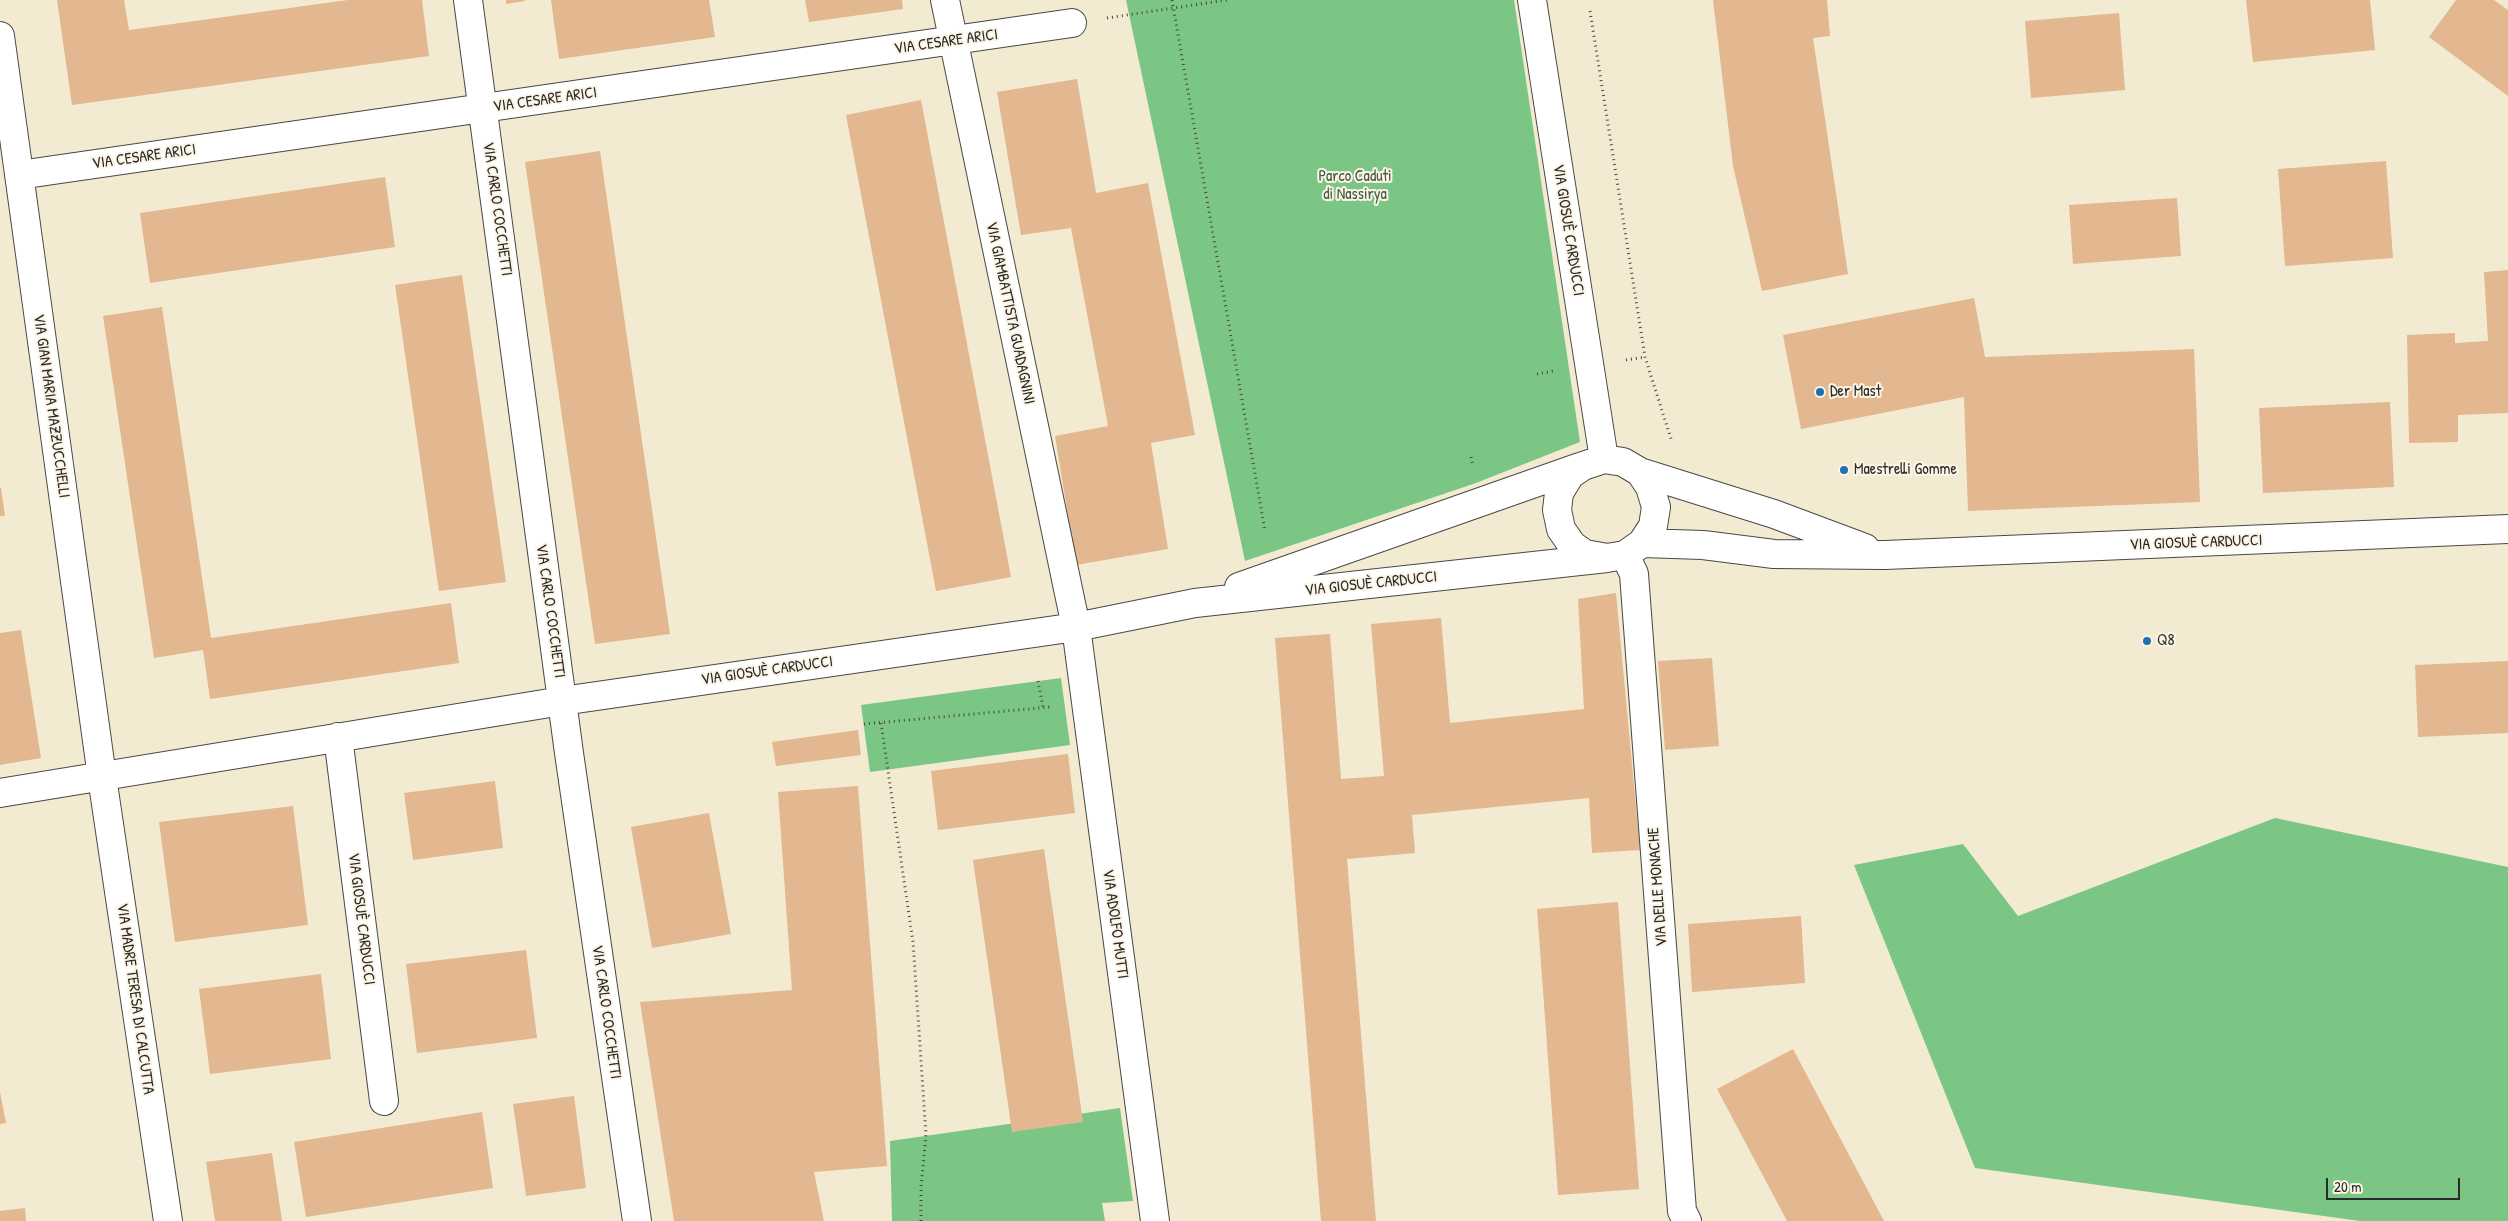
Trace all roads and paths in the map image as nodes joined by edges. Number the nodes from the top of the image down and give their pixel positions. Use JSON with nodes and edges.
{"nodes":[{"id":1,"x":468,"y":0,"type":"edge"},
{"id":2,"x":945,"y":0,"type":"edge"},
{"id":3,"x":1172,"y":0,"type":"edge"},
{"id":4,"x":1227,"y":0,"type":"edge"},
{"id":5,"x":1532,"y":0,"type":"edge"},
{"id":6,"x":1174,"y":8,"type":"junction"},
{"id":7,"x":1590,"y":11,"type":"dead end"},
{"id":8,"x":1072,"y":23,"type":"joint"},
{"id":9,"x":0,"y":36,"type":"edge"},
{"id":10,"x":953,"y":41,"type":"junction"},
{"id":11,"x":483,"y":108,"type":"junction"},
{"id":12,"x":19,"y":175,"type":"junction"},
{"id":13,"x":1675,"y":452,"type":"dead end"},
{"id":14,"x":1594,"y":462,"type":"junction"},
{"id":15,"x":1640,"y":472,"type":"junction"},
{"id":16,"x":2508,"y":530,"type":"edge"},
{"id":17,"x":1264,"y":531,"type":"dead end"},
{"id":18,"x":1625,"y":552,"type":"junction"},
{"id":19,"x":1885,"y":555,"type":"junction"},
{"id":20,"x":1195,"y":603,"type":"junction"},
{"id":21,"x":1076,"y":627,"type":"junction"},
{"id":22,"x":1038,"y":681,"type":"dead end"},
{"id":23,"x":562,"y":701,"type":"junction"},
{"id":24,"x":1058,"y":706,"type":"dead end"},
{"id":25,"x":1043,"y":707,"type":"junction"},
{"id":26,"x":881,"y":723,"type":"junction"},
{"id":27,"x":864,"y":724,"type":"dead end"},
{"id":28,"x":338,"y":737,"type":"junction"},
{"id":29,"x":102,"y":777,"type":"junction"},
{"id":30,"x":0,"y":793,"type":"edge"},
{"id":31,"x":384,"y":1100,"type":"dead end"},
{"id":32,"x":168,"y":1221,"type":"edge"},
{"id":33,"x":637,"y":1221,"type":"edge"},
{"id":34,"x":921,"y":1221,"type":"edge"},
{"id":35,"x":1156,"y":1221,"type":"edge"},
{"id":36,"x":1687,"y":1221,"type":"edge"}],
"edges":[{"from":1,"to":11,"type":"street","name":"VIA CARLO COCCHETTI"},
{"from":2,"to":10,"type":"street","name":"VIA GIAMBATTISTA GUADAGNINI"},
{"from":3,"to":6,"type":"path"},
{"from":4,"to":6,"type":"path"},
{"from":5,"to":14,"type":"street","name":"VIA GIOSUÈ CARDUCCI"},
{"from":6,"to":8,"type":"path"},
{"from":6,"to":17,"type":"path"},
{"from":7,"to":13,"type":"path"},
{"from":8,"to":10,"type":"street","name":"VIA CESARE ARICI"},
{"from":9,"to":12,"type":"street","name":"VIA GIAN MARIA MAZZUCCHELLI"},
{"from":10,"to":11,"type":"street","name":"VIA CESARE ARICI"},
{"from":10,"to":21,"type":"street","name":"VIA GIAMBATTISTA GUADAGNINI"},
{"from":11,"to":12,"type":"street","name":"VIA CESARE ARICI"},
{"from":11,"to":23,"type":"street","name":"VIA CARLO COCCHETTI"},
{"from":12,"to":29,"type":"street","name":"VIA GIAN MARIA MAZZUCCHELLI"},
{"from":14,"to":15,"type":"street","name":"VIA GIOSUÈ CARDUCCI"},
{"from":14,"to":18,"type":"street","name":"VIA GIOSUÈ CARDUCCI"},
{"from":14,"to":20,"type":"street","name":"VIA GIOSUÈ CARDUCCI"},
{"from":15,"to":18,"type":"street"},
{"from":15,"to":19,"type":"street","name":"VIA GIOSUÈ CARDUCCI"},
{"from":16,"to":19,"type":"street","name":"VIA GIOSUÈ CARDUCCI"},
{"from":18,"to":19,"type":"street","name":"VIA GIOSUÈ CARDUCCI"},
{"from":18,"to":20,"type":"street","name":"VIA GIOSUÈ CARDUCCI"},
{"from":18,"to":36,"type":"street","name":"VIA DELLE MONACHE"},
{"from":20,"to":21,"type":"street","name":"VIA GIOSUÈ CARDUCCI"},
{"from":21,"to":23,"type":"street","name":"VIA GIOSUÈ CARDUCCI"},
{"from":21,"to":35,"type":"street","name":"VIA ADOLFO MUTTI"},
{"from":22,"to":25,"type":"path"},
{"from":23,"to":28,"type":"street","name":"VIA GIOSUÈ CARDUCCI"},
{"from":23,"to":33,"type":"street","name":"VIA CARLO COCCHETTI"},
{"from":24,"to":25,"type":"path"},
{"from":25,"to":26,"type":"path"},
{"from":26,"to":27,"type":"path"},
{"from":26,"to":34,"type":"path"},
{"from":28,"to":29,"type":"street","name":"VIA GIOSUÈ CARDUCCI"},
{"from":28,"to":31,"type":"street","name":"VIA GIOSUÈ CARDUCCI"},
{"from":29,"to":30,"type":"street","name":"VIA GIOSUÈ CARDUCCI"},
{"from":29,"to":32,"type":"street","name":"VIA MADRE TERESA DI CALCUTTA"}]}
